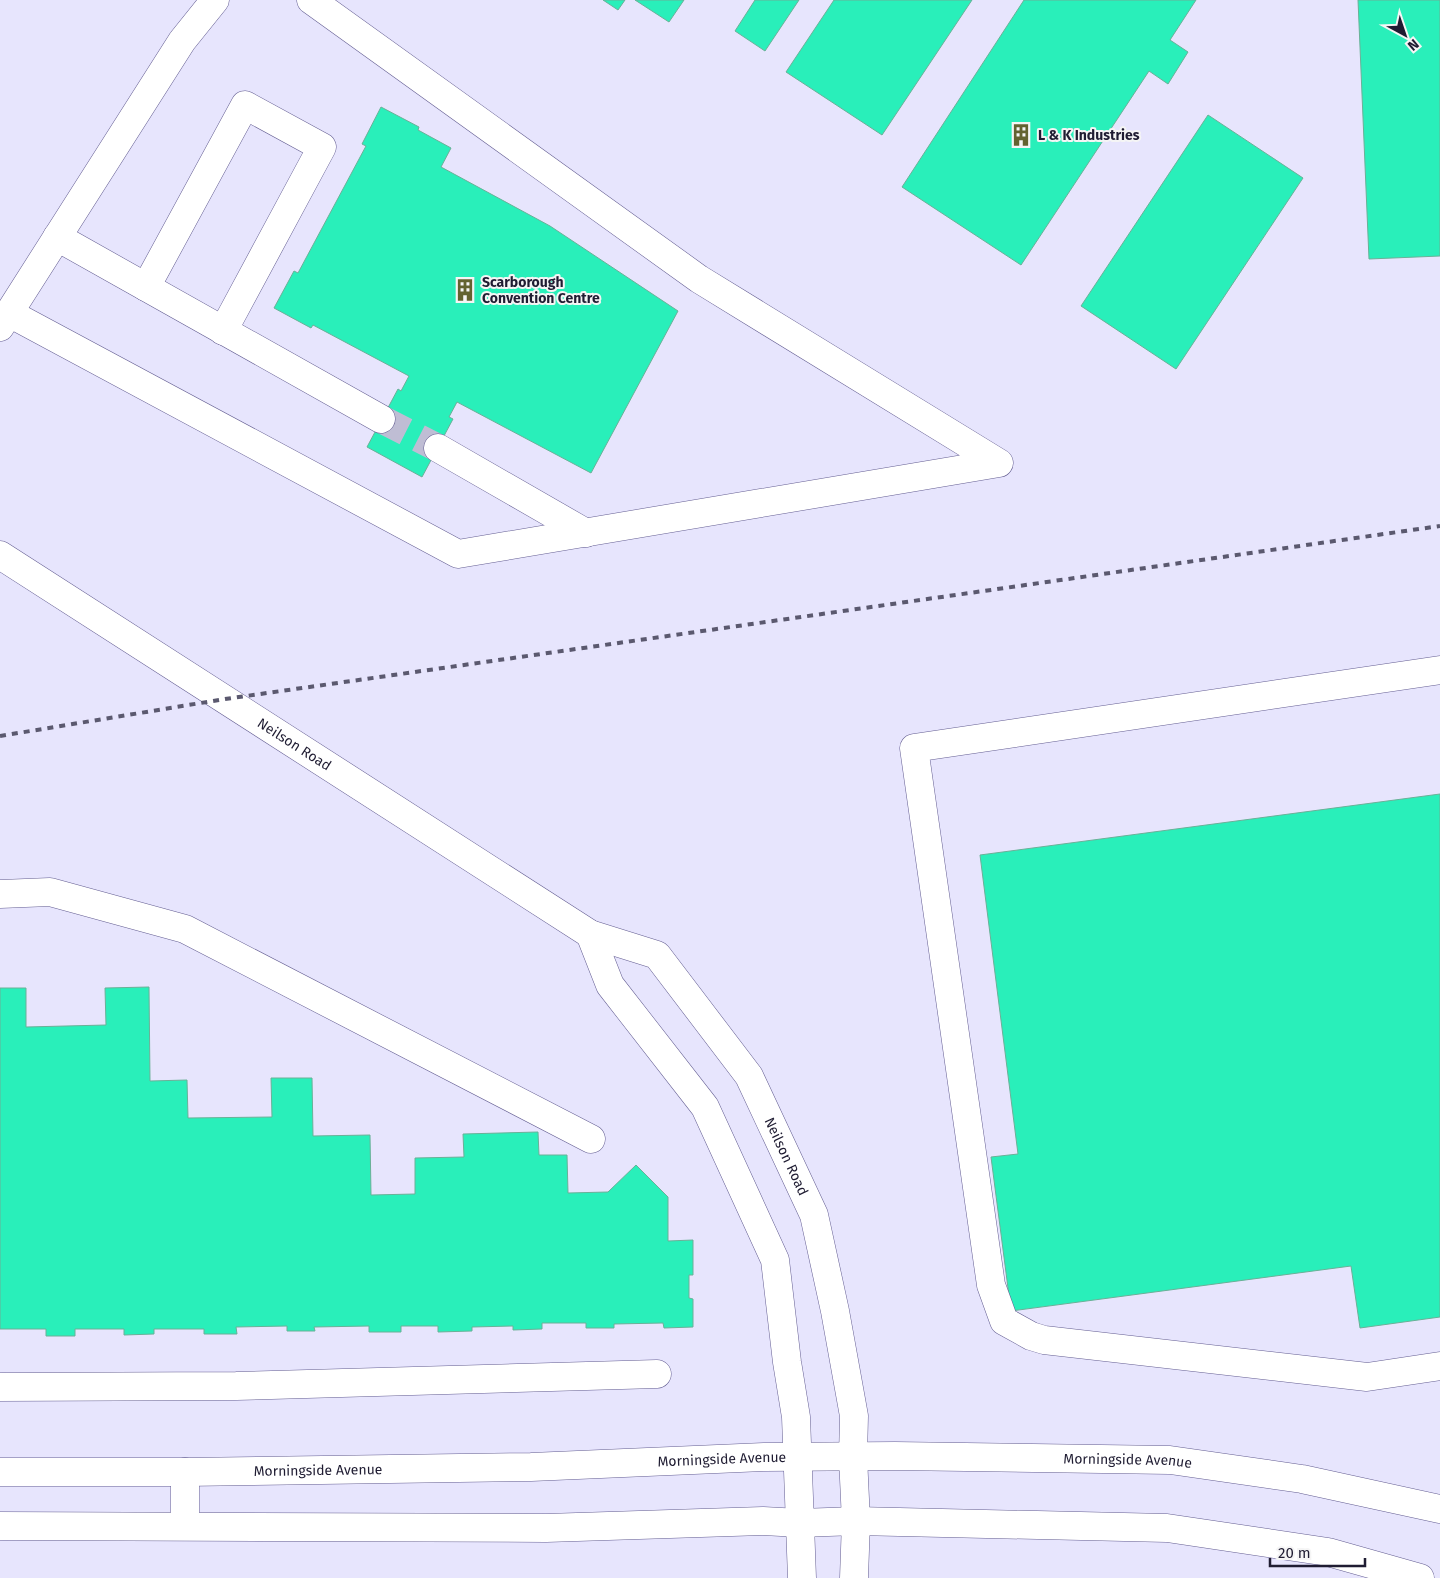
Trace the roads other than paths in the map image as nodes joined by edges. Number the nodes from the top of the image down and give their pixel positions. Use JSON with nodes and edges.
{"nodes":[{"id":1,"x":215,"y":0,"type":"edge"},
{"id":2,"x":311,"y":0,"type":"edge"},
{"id":3,"x":57,"y":236,"type":"junction"},
{"id":4,"x":146,"y":287,"type":"junction"},
{"id":5,"x":4,"y":320,"type":"edge"},
{"id":6,"x":223,"y":331,"type":"junction"},
{"id":7,"x":381,"y":419,"type":"tunnel mouth"},
{"id":8,"x":438,"y":448,"type":"tunnel mouth"},
{"id":9,"x":586,"y":532,"type":"junction"},
{"id":10,"x":0,"y":555,"type":"edge"},
{"id":11,"x":1440,"y":670,"type":"edge"},
{"id":12,"x":0,"y":894,"type":"edge"},
{"id":13,"x":590,"y":934,"type":"junction"},
{"id":14,"x":591,"y":1139,"type":"dead end"},
{"id":15,"x":1440,"y":1366,"type":"edge"},
{"id":16,"x":657,"y":1374,"type":"dead end"},
{"id":17,"x":0,"y":1388,"type":"edge"},
{"id":18,"x":797,"y":1457,"type":"junction"},
{"id":19,"x":853,"y":1457,"type":"junction"},
{"id":20,"x":0,"y":1472,"type":"edge"},
{"id":21,"x":185,"y":1472,"type":"junction"},
{"id":22,"x":1440,"y":1509,"type":"edge"},
{"id":23,"x":856,"y":1521,"type":"junction"},
{"id":24,"x":800,"y":1523,"type":"junction"},
{"id":25,"x":0,"y":1526,"type":"edge"},
{"id":26,"x":185,"y":1526,"type":"junction"},
{"id":27,"x":802,"y":1578,"type":"edge"},
{"id":28,"x":854,"y":1578,"type":"edge"},
{"id":29,"x":1420,"y":1578,"type":"edge"}],
"edges":[{"from":1,"to":3,"type":"main road"},
{"from":2,"to":9,"type":"main road"},
{"from":3,"to":4,"type":"main road"},
{"from":3,"to":5,"type":"main road"},
{"from":4,"to":6,"type":"main road"},
{"from":4,"to":6,"type":"main road"},
{"from":5,"to":9,"type":"main road"},
{"from":6,"to":7,"type":"main road"},
{"from":8,"to":9,"type":"main road"},
{"from":10,"to":13,"type":"main road","name":"Neilson Road"},
{"from":11,"to":15,"type":"main road"},
{"from":12,"to":14,"type":"main road"},
{"from":13,"to":18,"type":"main road"},
{"from":13,"to":19,"type":"main road","name":"Neilson Road"},
{"from":16,"to":17,"type":"main road"},
{"from":18,"to":19,"type":"main road","name":"Morningside Avenue"},
{"from":18,"to":21,"type":"main road","name":"Morningside Avenue"},
{"from":18,"to":24,"type":"main road"},
{"from":19,"to":22,"type":"main road","name":"Morningside Avenue"},
{"from":19,"to":23,"type":"main road","name":"Neilson Road"},
{"from":20,"to":21,"type":"main road","name":"Morningside Avenue"},
{"from":21,"to":26,"type":"main road"},
{"from":23,"to":24,"type":"main road"},
{"from":23,"to":28,"type":"main road","name":"Neilson Road"},
{"from":23,"to":29,"type":"main road"},
{"from":24,"to":26,"type":"main road"},
{"from":24,"to":27,"type":"main road"},
{"from":25,"to":26,"type":"main road"}]}
